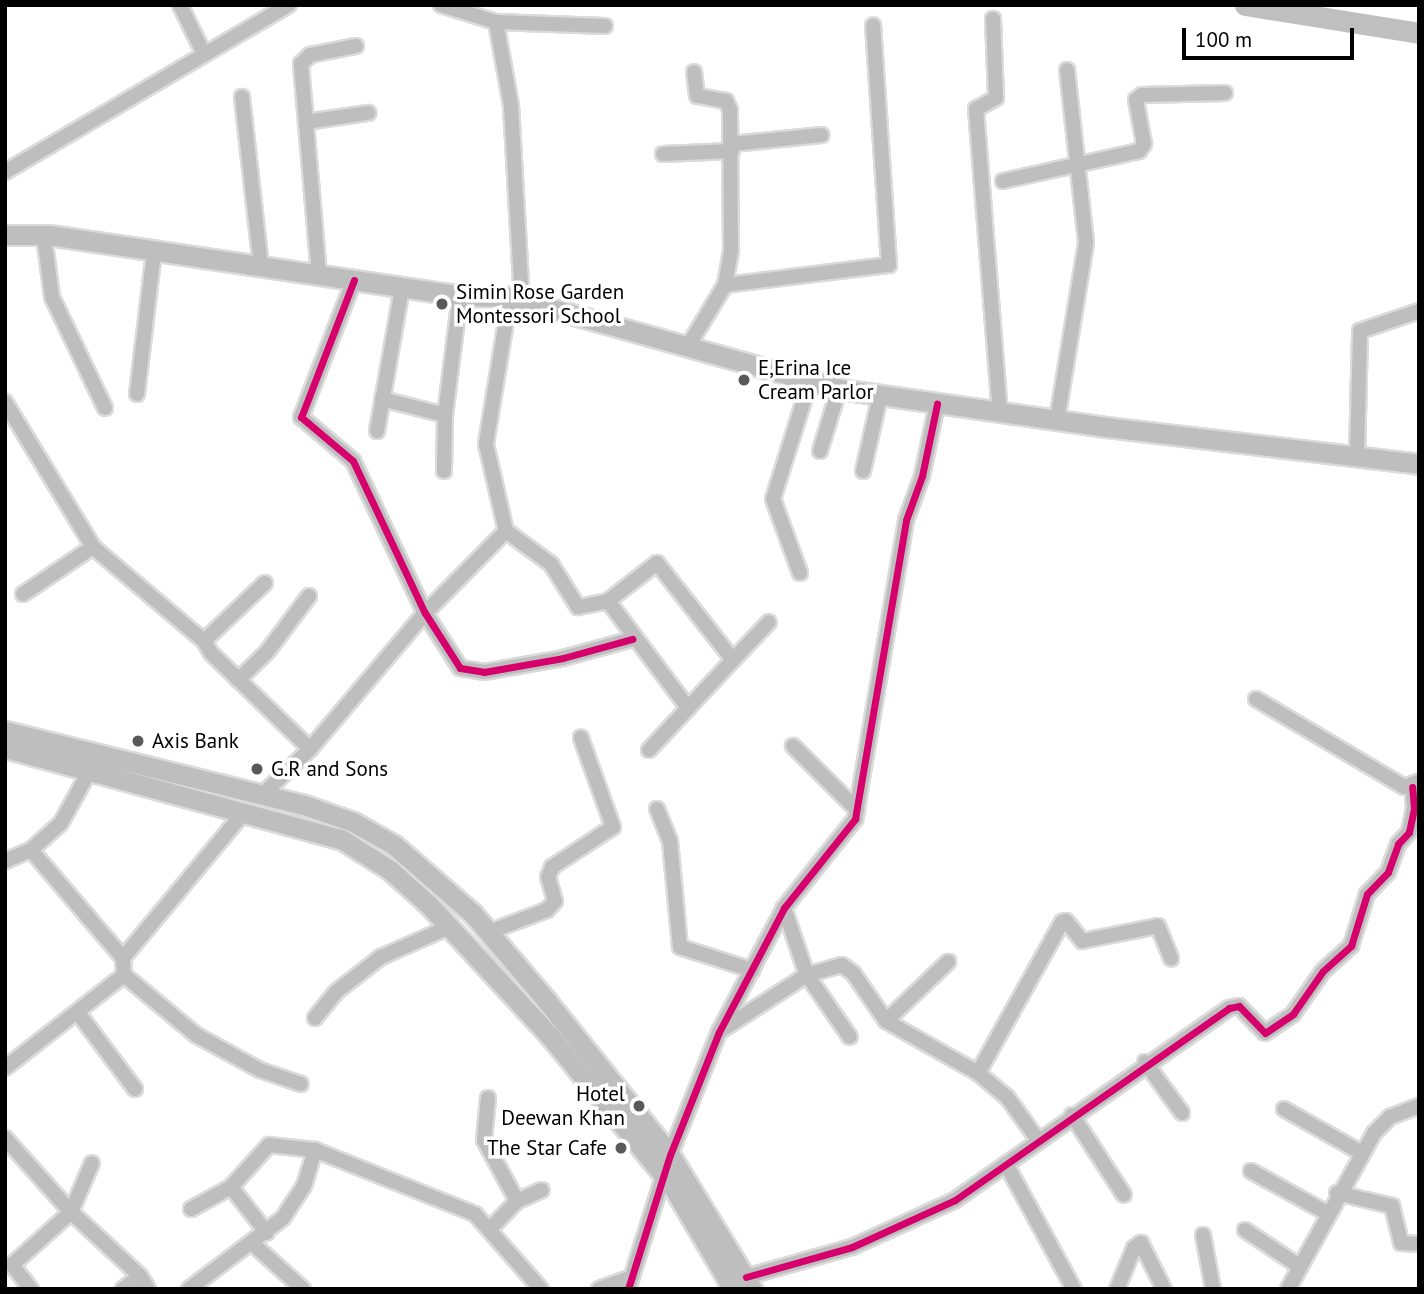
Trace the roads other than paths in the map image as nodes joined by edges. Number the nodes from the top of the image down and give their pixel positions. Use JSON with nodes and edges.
{"nodes":[{"id":1,"x":180,"y":5,"type":"edge"},
{"id":2,"x":289,"y":5,"type":"edge"},
{"id":3,"x":441,"y":5,"type":"edge"},
{"id":4,"x":993,"y":19,"type":"dead end"},
{"id":5,"x":496,"y":22,"type":"junction"},
{"id":6,"x":605,"y":26,"type":"dead end"},
{"id":7,"x":873,"y":26,"type":"dead end"},
{"id":8,"x":356,"y":46,"type":"dead end"},
{"id":9,"x":204,"y":54,"type":"junction"},
{"id":10,"x":1066,"y":70,"type":"dead end"},
{"id":11,"x":694,"y":72,"type":"dead end"},
{"id":12,"x":1225,"y":93,"type":"dead end"},
{"id":13,"x":242,"y":97,"type":"dead end"},
{"id":14,"x":368,"y":113,"type":"dead end"},
{"id":15,"x":306,"y":121,"type":"junction"},
{"id":16,"x":822,"y":135,"type":"dead end"},
{"id":17,"x":732,"y":148,"type":"junction"},
{"id":18,"x":663,"y":153,"type":"dead end"},
{"id":19,"x":1079,"y":162,"type":"junction"},
{"id":20,"x":5,"y":172,"type":"edge"},
{"id":21,"x":1003,"y":181,"type":"dead end"},
{"id":22,"x":5,"y":235,"type":"edge"},
{"id":23,"x":44,"y":236,"type":"junction"},
{"id":24,"x":155,"y":251,"type":"junction"},
{"id":25,"x":261,"y":267,"type":"junction"},
{"id":26,"x":319,"y":275,"type":"junction"},
{"id":27,"x":354,"y":281,"type":"junction"},
{"id":28,"x":725,"y":285,"type":"junction"},
{"id":29,"x":402,"y":288,"type":"junction"},
{"id":30,"x":460,"y":296,"type":"junction"},
{"id":31,"x":516,"y":300,"type":"junction"},
{"id":32,"x":1419,"y":311,"type":"edge"},
{"id":33,"x":687,"y":348,"type":"junction"},
{"id":34,"x":810,"y":381,"type":"junction"},
{"id":35,"x":839,"y":389,"type":"junction"},
{"id":36,"x":137,"y":394,"type":"dead end"},
{"id":37,"x":880,"y":396,"type":"junction"},
{"id":38,"x":382,"y":399,"type":"junction"},
{"id":39,"x":5,"y":402,"type":"edge"},
{"id":40,"x":937,"y":404,"type":"junction"},
{"id":41,"x":105,"y":408,"type":"dead end"},
{"id":42,"x":1000,"y":412,"type":"junction"},
{"id":43,"x":445,"y":415,"type":"junction"},
{"id":44,"x":1057,"y":420,"type":"junction"},
{"id":45,"x":377,"y":431,"type":"dead end"},
{"id":46,"x":820,"y":451,"type":"dead end"},
{"id":47,"x":1357,"y":457,"type":"junction"},
{"id":48,"x":1419,"y":464,"type":"edge"},
{"id":49,"x":444,"y":471,"type":"dead end"},
{"id":50,"x":863,"y":471,"type":"dead end"},
{"id":51,"x":506,"y":531,"type":"junction"},
{"id":52,"x":93,"y":547,"type":"junction"},
{"id":53,"x":800,"y":573,"type":"dead end"},
{"id":54,"x":264,"y":583,"type":"dead end"},
{"id":55,"x":23,"y":594,"type":"dead end"},
{"id":56,"x":309,"y":596,"type":"dead end"},
{"id":57,"x":608,"y":601,"type":"junction"},
{"id":58,"x":425,"y":613,"type":"junction"},
{"id":59,"x":769,"y":622,"type":"dead end"},
{"id":60,"x":632,"y":639,"type":"junction"},
{"id":61,"x":204,"y":641,"type":"junction"},
{"id":62,"x":733,"y":660,"type":"junction"},
{"id":63,"x":238,"y":680,"type":"junction"},
{"id":64,"x":1256,"y":699,"type":"dead end"},
{"id":65,"x":688,"y":708,"type":"junction"},
{"id":66,"x":5,"y":731,"type":"edge"},
{"id":67,"x":581,"y":738,"type":"dead end"},
{"id":68,"x":793,"y":746,"type":"dead end"},
{"id":69,"x":5,"y":748,"type":"edge"},
{"id":70,"x":310,"y":749,"type":"junction"},
{"id":71,"x":649,"y":750,"type":"dead end"},
{"id":72,"x":90,"y":770,"type":"junction"},
{"id":73,"x":1416,"y":784,"type":"edge"},
{"id":74,"x":261,"y":796,"type":"junction"},
{"id":75,"x":657,"y":809,"type":"dead end"},
{"id":76,"x":857,"y":810,"type":"junction"},
{"id":77,"x":245,"y":811,"type":"junction"},
{"id":78,"x":31,"y":850,"type":"junction"},
{"id":79,"x":5,"y":861,"type":"edge"},
{"id":80,"x":784,"y":908,"type":"junction"},
{"id":81,"x":449,"y":927,"type":"junction"},
{"id":82,"x":489,"y":932,"type":"junction"},
{"id":83,"x":123,"y":958,"type":"junction"},
{"id":84,"x":1171,"y":959,"type":"dead end"},
{"id":85,"x":948,"y":962,"type":"dead end"},
{"id":86,"x":752,"y":970,"type":"junction"},
{"id":87,"x":124,"y":975,"type":"junction"},
{"id":88,"x":807,"y":975,"type":"junction"},
{"id":89,"x":78,"y":1013,"type":"junction"},
{"id":90,"x":315,"y":1018,"type":"dead end"},
{"id":91,"x":886,"y":1021,"type":"junction"},
{"id":92,"x":719,"y":1032,"type":"junction"},
{"id":93,"x":850,"y":1037,"type":"dead end"},
{"id":94,"x":1145,"y":1062,"type":"junction"},
{"id":95,"x":5,"y":1068,"type":"edge"},
{"id":96,"x":978,"y":1073,"type":"junction"},
{"id":97,"x":302,"y":1084,"type":"dead end"},
{"id":98,"x":135,"y":1089,"type":"dead end"},
{"id":99,"x":488,"y":1098,"type":"dead end"},
{"id":100,"x":1419,"y":1106,"type":"edge"},
{"id":101,"x":1284,"y":1108,"type":"dead end"},
{"id":102,"x":1181,"y":1113,"type":"dead end"},
{"id":103,"x":1072,"y":1115,"type":"junction"},
{"id":104,"x":5,"y":1138,"type":"edge"},
{"id":105,"x":1038,"y":1140,"type":"junction"},
{"id":106,"x":315,"y":1150,"type":"junction"},
{"id":107,"x":1360,"y":1152,"type":"junction"},
{"id":108,"x":670,"y":1155,"type":"junction"},
{"id":109,"x":92,"y":1163,"type":"dead end"},
{"id":110,"x":1006,"y":1164,"type":"junction"},
{"id":111,"x":1251,"y":1171,"type":"dead end"},
{"id":112,"x":664,"y":1176,"type":"junction"},
{"id":113,"x":231,"y":1187,"type":"junction"},
{"id":114,"x":542,"y":1190,"type":"dead end"},
{"id":115,"x":1337,"y":1193,"type":"junction"},
{"id":116,"x":1124,"y":1195,"type":"dead end"},
{"id":117,"x":517,"y":1201,"type":"junction"},
{"id":118,"x":191,"y":1209,"type":"dead end"},
{"id":119,"x":71,"y":1212,"type":"junction"},
{"id":120,"x":1327,"y":1213,"type":"junction"},
{"id":121,"x":491,"y":1228,"type":"junction"},
{"id":122,"x":1245,"y":1230,"type":"dead end"},
{"id":123,"x":267,"y":1233,"type":"junction"},
{"id":124,"x":1203,"y":1236,"type":"dead end"},
{"id":125,"x":253,"y":1244,"type":"junction"},
{"id":126,"x":1419,"y":1244,"type":"edge"},
{"id":127,"x":9,"y":1260,"type":"edge"},
{"id":128,"x":1299,"y":1266,"type":"junction"},
{"id":129,"x":144,"y":1282,"type":"edge"},
{"id":130,"x":628,"y":1283,"type":"edge"},
{"id":131,"x":744,"y":1285,"type":"edge"},
{"id":132,"x":30,"y":1289,"type":"edge"},
{"id":133,"x":123,"y":1289,"type":"edge"},
{"id":134,"x":189,"y":1289,"type":"edge"},
{"id":135,"x":303,"y":1289,"type":"edge"},
{"id":136,"x":541,"y":1289,"type":"edge"},
{"id":137,"x":599,"y":1289,"type":"edge"},
{"id":138,"x":1074,"y":1289,"type":"edge"},
{"id":139,"x":1117,"y":1289,"type":"edge"},
{"id":140,"x":1164,"y":1289,"type":"edge"},
{"id":141,"x":1213,"y":1289,"type":"edge"},
{"id":142,"x":1288,"y":1289,"type":"edge"}],
"edges":[{"from":1,"to":9,"type":"street"},
{"from":2,"to":9,"type":"street"},
{"from":3,"to":5,"type":"street"},
{"from":4,"to":42,"type":"street"},
{"from":5,"to":6,"type":"street"},
{"from":5,"to":31,"type":"street"},
{"from":7,"to":28,"type":"street"},
{"from":8,"to":15,"type":"street"},
{"from":9,"to":20,"type":"street"},
{"from":10,"to":19,"type":"street"},
{"from":11,"to":17,"type":"street"},
{"from":12,"to":19,"type":"street"},
{"from":13,"to":25,"type":"street"},
{"from":14,"to":15,"type":"street"},
{"from":15,"to":26,"type":"street"},
{"from":16,"to":17,"type":"street"},
{"from":17,"to":18,"type":"street"},
{"from":17,"to":28,"type":"street"},
{"from":19,"to":21,"type":"street"},
{"from":19,"to":44,"type":"street"},
{"from":22,"to":23,"type":"main road"},
{"from":23,"to":24,"type":"main road"},
{"from":23,"to":41,"type":"street"},
{"from":24,"to":25,"type":"main road"},
{"from":24,"to":36,"type":"street"},
{"from":25,"to":26,"type":"main road"},
{"from":26,"to":27,"type":"main road"},
{"from":27,"to":29,"type":"main road"},
{"from":27,"to":58,"type":"street"},
{"from":28,"to":33,"type":"street"},
{"from":29,"to":30,"type":"main road"},
{"from":29,"to":38,"type":"street"},
{"from":30,"to":31,"type":"main road"},
{"from":30,"to":43,"type":"street"},
{"from":31,"to":33,"type":"main road"},
{"from":31,"to":51,"type":"street"},
{"from":32,"to":47,"type":"street"},
{"from":33,"to":34,"type":"main road"},
{"from":34,"to":35,"type":"main road"},
{"from":34,"to":53,"type":"street"},
{"from":35,"to":37,"type":"main road"},
{"from":35,"to":46,"type":"street"},
{"from":37,"to":40,"type":"main road"},
{"from":37,"to":50,"type":"street"},
{"from":38,"to":43,"type":"street"},
{"from":38,"to":45,"type":"street"},
{"from":39,"to":52,"type":"street"},
{"from":40,"to":42,"type":"main road"},
{"from":40,"to":76,"type":"street"},
{"from":42,"to":44,"type":"main road"},
{"from":43,"to":49,"type":"street"},
{"from":44,"to":47,"type":"main road"},
{"from":47,"to":48,"type":"main road"},
{"from":51,"to":57,"type":"street"},
{"from":51,"to":58,"type":"street"},
{"from":52,"to":55,"type":"street"},
{"from":52,"to":61,"type":"street"},
{"from":54,"to":61,"type":"street"},
{"from":56,"to":63,"type":"street"},
{"from":57,"to":60,"type":"street"},
{"from":57,"to":62,"type":"street"},
{"from":58,"to":60,"type":"street"},
{"from":58,"to":70,"type":"street"},
{"from":59,"to":62,"type":"street"},
{"from":60,"to":65,"type":"street"},
{"from":61,"to":63,"type":"street"},
{"from":62,"to":65,"type":"street"},
{"from":63,"to":70,"type":"street"},
{"from":64,"to":73,"type":"street"},
{"from":65,"to":71,"type":"street"},
{"from":66,"to":74,"type":"main road"},
{"from":67,"to":82,"type":"street"},
{"from":68,"to":76,"type":"street"},
{"from":69,"to":72,"type":"main road"},
{"from":70,"to":74,"type":"street"},
{"from":72,"to":77,"type":"main road"},
{"from":72,"to":78,"type":"street"},
{"from":73,"to":94,"type":"street"},
{"from":74,"to":82,"type":"main road"},
{"from":75,"to":86,"type":"street"},
{"from":76,"to":80,"type":"street"},
{"from":77,"to":81,"type":"main road"},
{"from":77,"to":83,"type":"street"},
{"from":78,"to":79,"type":"street"},
{"from":78,"to":83,"type":"street"},
{"from":80,"to":86,"type":"street"},
{"from":80,"to":88,"type":"street"},
{"from":81,"to":90,"type":"street"},
{"from":81,"to":112,"type":"main road"},
{"from":82,"to":108,"type":"main road"},
{"from":83,"to":87,"type":"street"},
{"from":84,"to":96,"type":"street"},
{"from":85,"to":91,"type":"street"},
{"from":86,"to":92,"type":"street"},
{"from":87,"to":89,"type":"street"},
{"from":87,"to":97,"type":"street"},
{"from":88,"to":91,"type":"street"},
{"from":88,"to":92,"type":"street"},
{"from":88,"to":93,"type":"street"},
{"from":89,"to":95,"type":"street"},
{"from":89,"to":98,"type":"street"},
{"from":91,"to":96,"type":"street"},
{"from":92,"to":108,"type":"street"},
{"from":94,"to":102,"type":"street"},
{"from":94,"to":103,"type":"street"},
{"from":96,"to":105,"type":"street"},
{"from":99,"to":117,"type":"street"},
{"from":100,"to":107,"type":"street"},
{"from":101,"to":107,"type":"street"},
{"from":103,"to":105,"type":"street"},
{"from":103,"to":116,"type":"street"},
{"from":104,"to":119,"type":"street"},
{"from":105,"to":110,"type":"street"},
{"from":106,"to":113,"type":"street"},
{"from":106,"to":121,"type":"street"},
{"from":106,"to":123,"type":"street"},
{"from":107,"to":115,"type":"street"},
{"from":108,"to":112,"type":"street"},
{"from":108,"to":131,"type":"main road"},
{"from":109,"to":119,"type":"street"},
{"from":110,"to":131,"type":"street"},
{"from":110,"to":138,"type":"street"},
{"from":111,"to":120,"type":"street"},
{"from":112,"to":130,"type":"street"},
{"from":112,"to":131,"type":"main road"},
{"from":113,"to":118,"type":"street"},
{"from":113,"to":123,"type":"street"},
{"from":114,"to":117,"type":"street"},
{"from":115,"to":120,"type":"street"},
{"from":115,"to":126,"type":"street"},
{"from":117,"to":121,"type":"street"},
{"from":119,"to":127,"type":"street"},
{"from":119,"to":129,"type":"street"},
{"from":120,"to":128,"type":"street"},
{"from":121,"to":136,"type":"street"},
{"from":122,"to":128,"type":"street"},
{"from":123,"to":125,"type":"street"},
{"from":124,"to":141,"type":"street"},
{"from":125,"to":134,"type":"street"},
{"from":125,"to":135,"type":"street"},
{"from":127,"to":132,"type":"street"},
{"from":128,"to":142,"type":"street"},
{"from":129,"to":133,"type":"street"},
{"from":130,"to":137,"type":"street"},
{"from":139,"to":140,"type":"street"}]}
